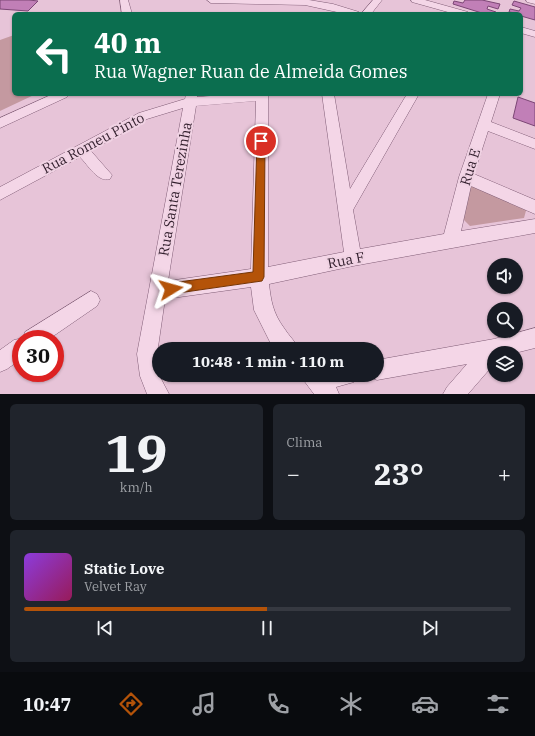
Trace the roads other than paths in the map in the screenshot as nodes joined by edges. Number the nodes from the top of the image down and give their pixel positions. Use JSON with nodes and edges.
{"nodes":[{"id":1,"x":124,"y":0,"type":"edge"},
{"id":2,"x":262,"y":0,"type":"edge"},
{"id":3,"x":378,"y":0,"type":"edge"},
{"id":4,"x":415,"y":0,"type":"edge"},
{"id":5,"x":530,"y":0,"type":"edge"},
{"id":6,"x":535,"y":1,"type":"edge"},
{"id":7,"x":210,"y":2,"type":"edge"},
{"id":8,"x":127,"y":12,"type":"edge"},
{"id":9,"x":262,"y":12,"type":"edge"},
{"id":10,"x":348,"y":12,"type":"edge"},
{"id":11,"x":368,"y":12,"type":"edge"},
{"id":12,"x":458,"y":12,"type":"edge"},
{"id":13,"x":523,"y":31,"type":"edge"},
{"id":14,"x":535,"y":34,"type":"edge"},
{"id":15,"x":59,"y":96,"type":"edge"},
{"id":16,"x":238,"y":96,"type":"edge"},
{"id":17,"x":262,"y":96,"type":"edge"},
{"id":18,"x":329,"y":96,"type":"edge"},
{"id":19,"x":412,"y":96,"type":"edge"},
{"id":20,"x":493,"y":96,"type":"edge"},
{"id":21,"x":191,"y":98,"type":"edge"},
{"id":22,"x":0,"y":123,"type":"edge"},
{"id":23,"x":483,"y":124,"type":"junction"},
{"id":24,"x":535,"y":144,"type":"edge"},
{"id":25,"x":81,"y":149,"type":"junction"},
{"id":26,"x":105,"y":175,"type":"dead end"},
{"id":27,"x":466,"y":177,"type":"junction"},
{"id":28,"x":0,"y":194,"type":"edge"},
{"id":29,"x":535,"y":207,"type":"edge"},
{"id":30,"x":346,"y":209,"type":"junction"},
{"id":31,"x":535,"y":226,"type":"edge"},
{"id":32,"x":450,"y":242,"type":"junction"},
{"id":33,"x":353,"y":258,"type":"junction"},
{"id":34,"x":259,"y":277,"type":"junction"},
{"id":35,"x":157,"y":291,"type":"junction"},
{"id":36,"x":91,"y":300,"type":"dead end"},
{"id":37,"x":46,"y":330,"type":"edge"},
{"id":38,"x":535,"y":338,"type":"edge"},
{"id":39,"x":283,"y":342,"type":"edge"},
{"id":40,"x":505,"y":346,"type":"edge"},
{"id":41,"x":487,"y":350,"type":"edge"},
{"id":42,"x":12,"y":353,"type":"edge"},
{"id":43,"x":487,"y":357,"type":"edge"},
{"id":44,"x":0,"y":362,"type":"edge"},
{"id":45,"x":384,"y":369,"type":"edge"},
{"id":46,"x":158,"y":394,"type":"edge"},
{"id":47,"x":454,"y":394,"type":"edge"}],
"edges":[{"from":1,"to":8,"type":"street"},
{"from":2,"to":7,"type":"street"},
{"from":2,"to":9,"type":"street"},
{"from":2,"to":10,"type":"street"},
{"from":3,"to":11,"type":"street"},
{"from":4,"to":12,"type":"street"},
{"from":5,"to":6,"type":"street"},
{"from":13,"to":14,"type":"street"},
{"from":15,"to":22,"type":"street"},
{"from":16,"to":21,"type":"street","name":"Rua Romeu Pinto"},
{"from":17,"to":34,"type":"street"},
{"from":18,"to":30,"type":"street"},
{"from":19,"to":30,"type":"street"},
{"from":20,"to":23,"type":"street","name":"Rua E"},
{"from":21,"to":25,"type":"street","name":"Rua Romeu Pinto"},
{"from":21,"to":35,"type":"street","name":"Rua Santa Terezinha"},
{"from":23,"to":24,"type":"street"},
{"from":23,"to":27,"type":"street","name":"Rua E"},
{"from":25,"to":26,"type":"street"},
{"from":25,"to":28,"type":"street","name":"Rua Romeu Pinto"},
{"from":27,"to":29,"type":"street"},
{"from":27,"to":32,"type":"street","name":"Rua E"},
{"from":30,"to":33,"type":"street"},
{"from":31,"to":32,"type":"street","name":"Rua F"},
{"from":32,"to":33,"type":"street","name":"Rua F"},
{"from":33,"to":34,"type":"street","name":"Rua F"},
{"from":34,"to":35,"type":"street","name":"Rua F"},
{"from":34,"to":39,"type":"street"},
{"from":35,"to":46,"type":"street","name":"Rua Santa Terezinha"},
{"from":36,"to":37,"type":"street"},
{"from":38,"to":40,"type":"street"},
{"from":41,"to":45,"type":"street"},
{"from":42,"to":44,"type":"street"},
{"from":43,"to":47,"type":"street"}]}
